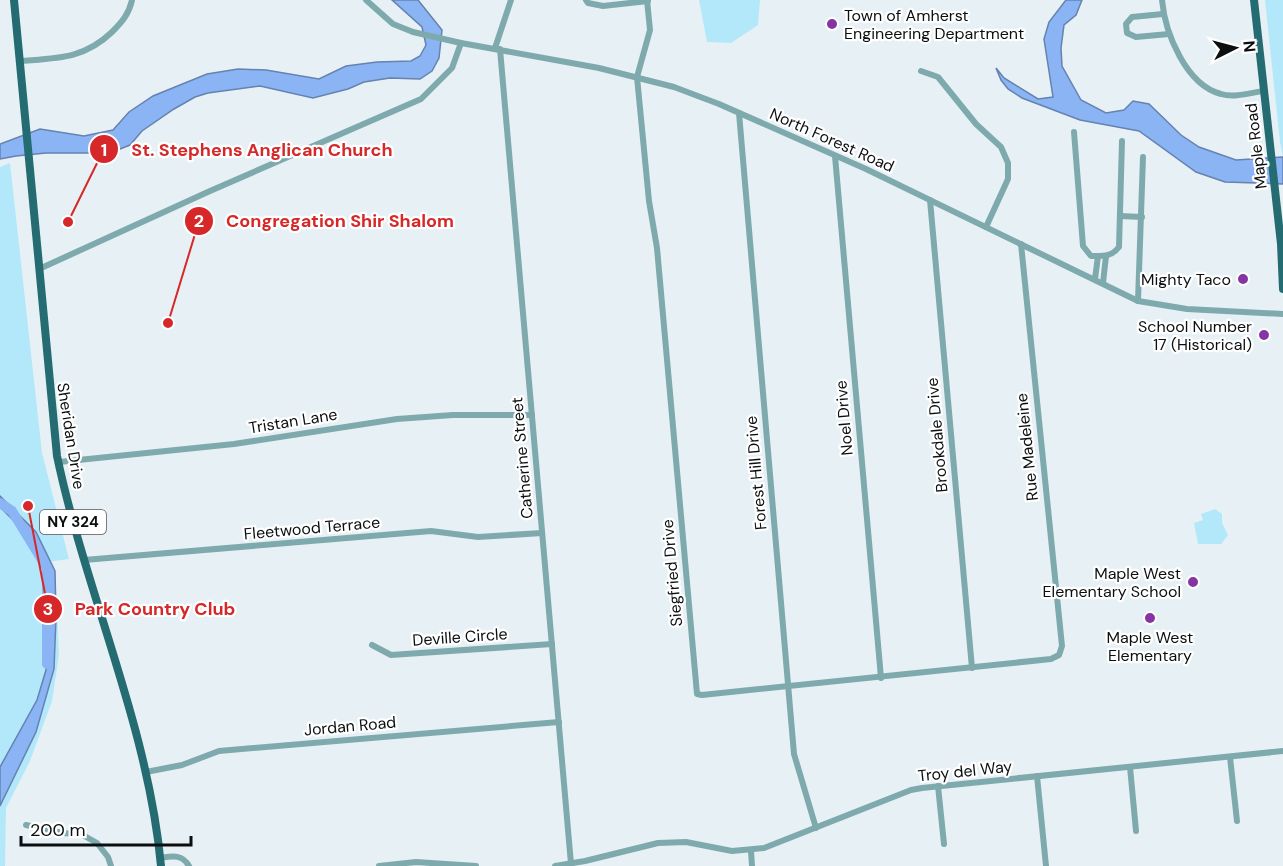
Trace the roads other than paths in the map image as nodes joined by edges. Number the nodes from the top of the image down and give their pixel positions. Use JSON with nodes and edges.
{"nodes":[{"id":1,"x":14,"y":0,"type":"edge"},
{"id":2,"x":132,"y":0,"type":"edge"},
{"id":3,"x":366,"y":0,"type":"edge"},
{"id":4,"x":511,"y":0,"type":"edge"},
{"id":5,"x":586,"y":0,"type":"edge"},
{"id":6,"x":1162,"y":0,"type":"edge"},
{"id":7,"x":1254,"y":0,"type":"edge"},
{"id":8,"x":647,"y":1,"type":"edge"},
{"id":9,"x":1163,"y":14,"type":"junction"},
{"id":10,"x":1169,"y":34,"type":"junction"},
{"id":11,"x":461,"y":42,"type":"junction"},
{"id":12,"x":498,"y":49,"type":"junction"},
{"id":13,"x":20,"y":61,"type":"junction"},
{"id":14,"x":921,"y":71,"type":"dead end"},
{"id":15,"x":637,"y":77,"type":"junction"},
{"id":16,"x":1263,"y":91,"type":"junction"},
{"id":17,"x":739,"y":113,"type":"junction"},
{"id":18,"x":1074,"y":132,"type":"dead end"},
{"id":19,"x":1122,"y":141,"type":"dead end"},
{"id":20,"x":836,"y":156,"type":"junction"},
{"id":21,"x":1143,"y":157,"type":"dead end"},
{"id":22,"x":930,"y":200,"type":"junction"},
{"id":23,"x":1120,"y":216,"type":"junction"},
{"id":24,"x":1142,"y":217,"type":"junction"},
{"id":25,"x":986,"y":227,"type":"junction"},
{"id":26,"x":1021,"y":244,"type":"junction"},
{"id":27,"x":1098,"y":256,"type":"junction"},
{"id":28,"x":1106,"y":256,"type":"junction"},
{"id":29,"x":39,"y":269,"type":"junction"},
{"id":30,"x":1095,"y":279,"type":"junction"},
{"id":31,"x":1103,"y":283,"type":"junction"},
{"id":32,"x":1283,"y":289,"type":"edge"},
{"id":33,"x":1138,"y":301,"type":"junction"},
{"id":34,"x":1283,"y":314,"type":"edge"},
{"id":35,"x":532,"y":415,"type":"junction"},
{"id":36,"x":58,"y":462,"type":"junction"},
{"id":37,"x":542,"y":533,"type":"junction"},
{"id":38,"x":84,"y":560,"type":"junction"},
{"id":39,"x":552,"y":644,"type":"junction"},
{"id":40,"x":372,"y":645,"type":"dead end"},
{"id":41,"x":1062,"y":646,"type":"joint"},
{"id":42,"x":972,"y":668,"type":"junction"},
{"id":43,"x":881,"y":678,"type":"junction"},
{"id":44,"x":788,"y":687,"type":"junction"},
{"id":45,"x":559,"y":722,"type":"junction"},
{"id":46,"x":1283,"y":751,"type":"edge"},
{"id":47,"x":1230,"y":757,"type":"junction"},
{"id":48,"x":1130,"y":767,"type":"junction"},
{"id":49,"x":146,"y":772,"type":"junction"},
{"id":50,"x":1037,"y":776,"type":"junction"},
{"id":51,"x":938,"y":786,"type":"junction"},
{"id":52,"x":1237,"y":821,"type":"dead end"},
{"id":53,"x":26,"y":825,"type":"dead end"},
{"id":54,"x":816,"y":828,"type":"junction"},
{"id":55,"x":1136,"y":831,"type":"dead end"},
{"id":56,"x":944,"y":844,"type":"dead end"},
{"id":57,"x":751,"y":851,"type":"junction"},
{"id":58,"x":161,"y":862,"type":"edge"},
{"id":59,"x":571,"y":864,"type":"junction"},
{"id":60,"x":111,"y":866,"type":"edge"},
{"id":61,"x":189,"y":866,"type":"edge"},
{"id":62,"x":379,"y":866,"type":"edge"},
{"id":63,"x":476,"y":866,"type":"edge"},
{"id":64,"x":555,"y":866,"type":"edge"},
{"id":65,"x":752,"y":866,"type":"edge"},
{"id":66,"x":1046,"y":866,"type":"edge"}],
"edges":[{"from":1,"to":13,"type":"main road","name":"Sheridan Drive","number":"NY 324"},
{"from":2,"to":13,"type":"street"},
{"from":3,"to":11,"type":"street","name":"North Forest Road"},
{"from":4,"to":12,"type":"street"},
{"from":5,"to":8,"type":"street"},
{"from":6,"to":9,"type":"street"},
{"from":7,"to":16,"type":"main road","name":"Maple Road"},
{"from":8,"to":15,"type":"street"},
{"from":9,"to":10,"type":"street"},
{"from":9,"to":10,"type":"street"},
{"from":10,"to":16,"type":"street"},
{"from":11,"to":12,"type":"street","name":"North Forest Road"},
{"from":11,"to":29,"type":"street"},
{"from":12,"to":15,"type":"street","name":"North Forest Road"},
{"from":12,"to":35,"type":"street","name":"Catherine Street"},
{"from":13,"to":29,"type":"main road","name":"Sheridan Drive","number":"NY 324"},
{"from":14,"to":25,"type":"street"},
{"from":15,"to":17,"type":"street","name":"North Forest Road"},
{"from":15,"to":44,"type":"street","name":"Siegfried Drive"},
{"from":16,"to":32,"type":"main road","name":"Maple Road"},
{"from":17,"to":20,"type":"street","name":"North Forest Road"},
{"from":17,"to":44,"type":"street","name":"Forest Hill Drive"},
{"from":18,"to":27,"type":"street"},
{"from":19,"to":23,"type":"street"},
{"from":20,"to":22,"type":"street","name":"North Forest Road"},
{"from":20,"to":43,"type":"street","name":"Noel Drive"},
{"from":21,"to":24,"type":"street"},
{"from":22,"to":25,"type":"street","name":"North Forest Road"},
{"from":22,"to":42,"type":"street","name":"Brookdale Drive"},
{"from":23,"to":24,"type":"street"},
{"from":23,"to":28,"type":"street"},
{"from":24,"to":33,"type":"street"},
{"from":25,"to":26,"type":"street","name":"North Forest Road"},
{"from":26,"to":30,"type":"street","name":"North Forest Road"},
{"from":26,"to":41,"type":"street","name":"Rue Madeleine"},
{"from":27,"to":28,"type":"street"},
{"from":27,"to":30,"type":"street"},
{"from":28,"to":31,"type":"street"},
{"from":29,"to":36,"type":"main road","name":"Sheridan Drive","number":"NY 324"},
{"from":30,"to":31,"type":"street","name":"North Forest Road"},
{"from":31,"to":33,"type":"street","name":"North Forest Road"},
{"from":33,"to":34,"type":"street","name":"North Forest Road"},
{"from":35,"to":36,"type":"street","name":"Tristan Lane"},
{"from":35,"to":37,"type":"street","name":"Catherine Street"},
{"from":36,"to":38,"type":"main road","name":"Sheridan Drive","number":"NY 324"},
{"from":37,"to":38,"type":"street","name":"Fleetwood Terrace"},
{"from":37,"to":39,"type":"street","name":"Catherine Street"},
{"from":38,"to":49,"type":"main road","name":"Sheridan Drive","number":"NY 324"},
{"from":39,"to":40,"type":"street","name":"Deville Circle"},
{"from":39,"to":45,"type":"street","name":"Catherine Street"},
{"from":41,"to":42,"type":"street","name":"Siegfried Drive"},
{"from":42,"to":43,"type":"street","name":"Siegfried Drive"},
{"from":43,"to":44,"type":"street","name":"Siegfried Drive"},
{"from":44,"to":54,"type":"street","name":"Forest Hill Drive"},
{"from":45,"to":49,"type":"street","name":"Jordan Road"},
{"from":45,"to":59,"type":"street","name":"Catherine Street"},
{"from":46,"to":47,"type":"street","name":"Troy del Way"},
{"from":47,"to":48,"type":"street","name":"Troy del Way"},
{"from":47,"to":52,"type":"street"},
{"from":48,"to":50,"type":"street","name":"Troy del Way"},
{"from":48,"to":55,"type":"street"},
{"from":49,"to":58,"type":"main road","name":"Sheridan Drive","number":"NY 324"},
{"from":50,"to":51,"type":"street","name":"Troy del Way"},
{"from":50,"to":66,"type":"street"},
{"from":51,"to":54,"type":"street","name":"Troy del Way"},
{"from":51,"to":56,"type":"street"},
{"from":53,"to":60,"type":"street"},
{"from":54,"to":57,"type":"street","name":"Troy del Way"},
{"from":57,"to":59,"type":"street","name":"Troy del Way"},
{"from":57,"to":65,"type":"street"},
{"from":58,"to":61,"type":"street"},
{"from":59,"to":64,"type":"street","name":"Troy del Way"},
{"from":62,"to":63,"type":"street"}]}
